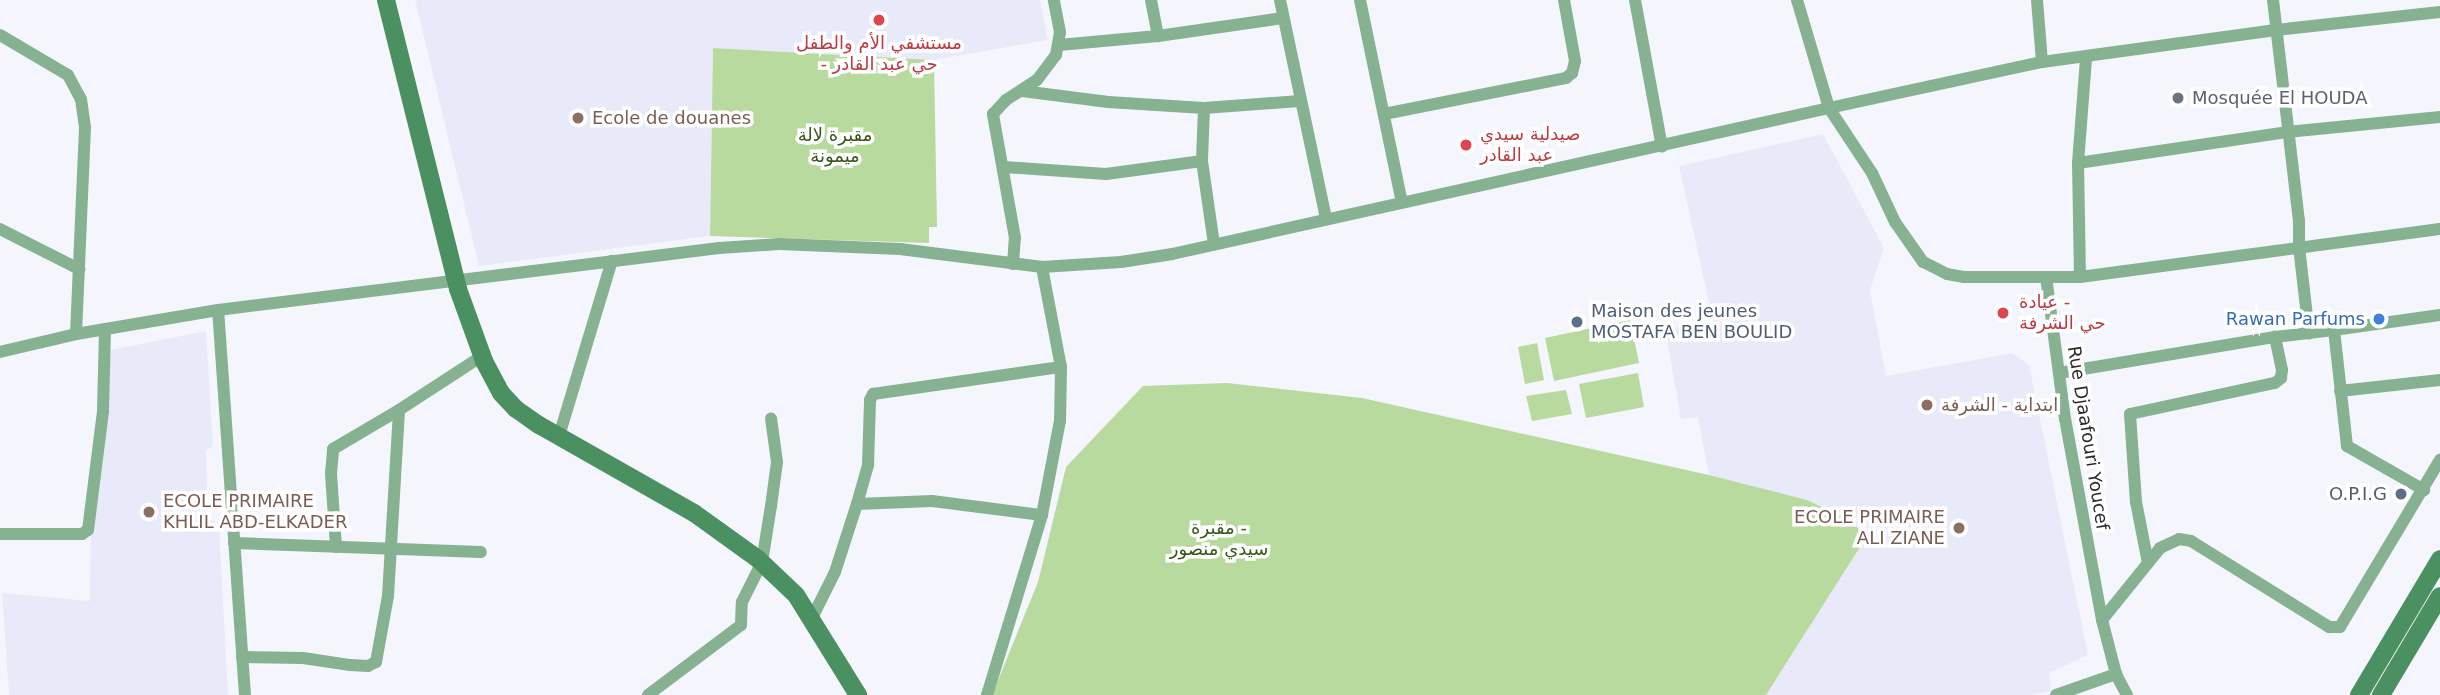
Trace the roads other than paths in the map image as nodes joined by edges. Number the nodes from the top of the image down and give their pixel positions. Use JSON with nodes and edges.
{"nodes":[{"id":1,"x":386,"y":0,"type":"edge"},
{"id":2,"x":1054,"y":0,"type":"edge"},
{"id":3,"x":1150,"y":0,"type":"edge"},
{"id":4,"x":1280,"y":0,"type":"edge"},
{"id":5,"x":1360,"y":0,"type":"edge"},
{"id":6,"x":1564,"y":0,"type":"edge"},
{"id":7,"x":1635,"y":0,"type":"edge"},
{"id":8,"x":1797,"y":0,"type":"edge"},
{"id":9,"x":2037,"y":0,"type":"edge"},
{"id":10,"x":2273,"y":0,"type":"edge"},
{"id":11,"x":2440,"y":12,"type":"edge"},
{"id":12,"x":1283,"y":18,"type":"junction"},
{"id":13,"x":2276,"y":30,"type":"junction"},
{"id":14,"x":0,"y":35,"type":"edge"},
{"id":15,"x":1158,"y":36,"type":"junction"},
{"id":16,"x":1059,"y":45,"type":"junction"},
{"id":17,"x":2086,"y":58,"type":"junction"},
{"id":18,"x":2042,"y":62,"type":"junction"},
{"id":19,"x":1022,"y":91,"type":"junction"},
{"id":20,"x":1300,"y":101,"type":"junction"},
{"id":21,"x":1204,"y":108,"type":"junction"},
{"id":22,"x":1829,"y":108,"type":"junction"},
{"id":23,"x":1384,"y":114,"type":"junction"},
{"id":24,"x":2440,"y":117,"type":"edge"},
{"id":25,"x":2287,"y":132,"type":"junction"},
{"id":26,"x":1662,"y":147,"type":"junction"},
{"id":27,"x":1202,"y":161,"type":"junction"},
{"id":28,"x":2078,"y":163,"type":"junction"},
{"id":29,"x":1004,"y":167,"type":"junction"},
{"id":30,"x":1402,"y":203,"type":"junction"},
{"id":31,"x":1326,"y":219,"type":"junction"},
{"id":32,"x":0,"y":229,"type":"edge"},
{"id":33,"x":2440,"y":229,"type":"edge"},
{"id":34,"x":1214,"y":244,"type":"junction"},
{"id":35,"x":2299,"y":247,"type":"junction"},
{"id":36,"x":612,"y":261,"type":"junction"},
{"id":37,"x":1013,"y":264,"type":"junction"},
{"id":38,"x":1042,"y":267,"type":"junction"},
{"id":39,"x":79,"y":269,"type":"junction"},
{"id":40,"x":2080,"y":276,"type":"junction"},
{"id":41,"x":2046,"y":277,"type":"junction"},
{"id":42,"x":456,"y":280,"type":"junction"},
{"id":43,"x":218,"y":310,"type":"junction"},
{"id":44,"x":2440,"y":315,"type":"edge"},
{"id":45,"x":106,"y":329,"type":"junction"},
{"id":46,"x":2334,"y":330,"type":"junction"},
{"id":47,"x":2309,"y":333,"type":"junction"},
{"id":48,"x":76,"y":334,"type":"junction"},
{"id":49,"x":2275,"y":337,"type":"junction"},
{"id":50,"x":1,"y":352,"type":"edge"},
{"id":51,"x":482,"y":356,"type":"junction"},
{"id":52,"x":1061,"y":367,"type":"junction"},
{"id":53,"x":2059,"y":373,"type":"junction"},
{"id":54,"x":2440,"y":380,"type":"edge"},
{"id":55,"x":2340,"y":391,"type":"junction"},
{"id":56,"x":399,"y":410,"type":"junction"},
{"id":57,"x":771,"y":418,"type":"dead end"},
{"id":58,"x":559,"y":436,"type":"junction"},
{"id":59,"x":2440,"y":460,"type":"edge"},
{"id":60,"x":2424,"y":490,"type":"junction"},
{"id":61,"x":857,"y":504,"type":"junction"},
{"id":62,"x":1042,"y":515,"type":"junction"},
{"id":63,"x":0,"y":534,"type":"edge"},
{"id":64,"x":234,"y":543,"type":"junction"},
{"id":65,"x":336,"y":547,"type":"junction"},
{"id":66,"x":393,"y":548,"type":"junction"},
{"id":67,"x":481,"y":552,"type":"dead end"},
{"id":68,"x":2440,"y":559,"type":"edge"},
{"id":69,"x":762,"y":562,"type":"junction"},
{"id":70,"x":2148,"y":563,"type":"junction"},
{"id":71,"x":2440,"y":596,"type":"edge"},
{"id":72,"x":812,"y":618,"type":"junction"},
{"id":73,"x":2102,"y":620,"type":"junction"},
{"id":74,"x":242,"y":657,"type":"junction"},
{"id":75,"x":2116,"y":674,"type":"junction"},
{"id":76,"x":245,"y":695,"type":"edge"},
{"id":77,"x":648,"y":695,"type":"edge"},
{"id":78,"x":858,"y":695,"type":"edge"},
{"id":79,"x":987,"y":695,"type":"edge"},
{"id":80,"x":2056,"y":695,"type":"edge"},
{"id":81,"x":2127,"y":695,"type":"edge"},
{"id":82,"x":2359,"y":695,"type":"edge"},
{"id":83,"x":2381,"y":695,"type":"edge"}],
"edges":[{"from":1,"to":42,"type":"main road"},
{"from":2,"to":16,"type":"street"},
{"from":3,"to":15,"type":"street"},
{"from":4,"to":12,"type":"street"},
{"from":5,"to":23,"type":"street"},
{"from":6,"to":23,"type":"street"},
{"from":7,"to":26,"type":"street"},
{"from":8,"to":22,"type":"street"},
{"from":9,"to":18,"type":"street"},
{"from":10,"to":13,"type":"street"},
{"from":11,"to":13,"type":"street"},
{"from":12,"to":15,"type":"street"},
{"from":12,"to":20,"type":"street"},
{"from":13,"to":17,"type":"street"},
{"from":13,"to":25,"type":"street"},
{"from":14,"to":39,"type":"street"},
{"from":15,"to":16,"type":"street"},
{"from":16,"to":19,"type":"street"},
{"from":17,"to":18,"type":"street"},
{"from":17,"to":28,"type":"street"},
{"from":18,"to":22,"type":"street"},
{"from":19,"to":21,"type":"street"},
{"from":19,"to":29,"type":"street"},
{"from":20,"to":21,"type":"street"},
{"from":20,"to":31,"type":"street"},
{"from":21,"to":27,"type":"street"},
{"from":22,"to":26,"type":"street"},
{"from":22,"to":41,"type":"street"},
{"from":23,"to":30,"type":"street"},
{"from":24,"to":25,"type":"street"},
{"from":25,"to":28,"type":"street"},
{"from":25,"to":35,"type":"street"},
{"from":26,"to":30,"type":"street"},
{"from":27,"to":29,"type":"street"},
{"from":27,"to":34,"type":"street"},
{"from":28,"to":40,"type":"street"},
{"from":29,"to":37,"type":"street"},
{"from":30,"to":31,"type":"street"},
{"from":31,"to":34,"type":"street"},
{"from":32,"to":39,"type":"street"},
{"from":33,"to":35,"type":"street"},
{"from":34,"to":38,"type":"street"},
{"from":35,"to":40,"type":"street"},
{"from":35,"to":47,"type":"street"},
{"from":36,"to":37,"type":"street"},
{"from":36,"to":42,"type":"street"},
{"from":36,"to":58,"type":"street"},
{"from":37,"to":38,"type":"street"},
{"from":38,"to":52,"type":"street"},
{"from":39,"to":48,"type":"street"},
{"from":40,"to":41,"type":"street"},
{"from":41,"to":53,"type":"street","name":"Rue Djaafouri Youcef"},
{"from":42,"to":43,"type":"street"},
{"from":42,"to":51,"type":"main road"},
{"from":43,"to":45,"type":"street"},
{"from":43,"to":64,"type":"street"},
{"from":44,"to":46,"type":"street"},
{"from":45,"to":48,"type":"street"},
{"from":45,"to":63,"type":"street"},
{"from":46,"to":47,"type":"street"},
{"from":46,"to":55,"type":"street"},
{"from":47,"to":49,"type":"street"},
{"from":48,"to":50,"type":"street"},
{"from":49,"to":53,"type":"street"},
{"from":49,"to":70,"type":"street"},
{"from":51,"to":56,"type":"street"},
{"from":51,"to":58,"type":"main road"},
{"from":52,"to":61,"type":"street"},
{"from":52,"to":62,"type":"street"},
{"from":53,"to":73,"type":"street","name":"Rue Djaafouri Youcef"},
{"from":54,"to":55,"type":"street"},
{"from":55,"to":60,"type":"street"},
{"from":56,"to":65,"type":"street"},
{"from":56,"to":66,"type":"street"},
{"from":57,"to":69,"type":"street"},
{"from":58,"to":69,"type":"main road"},
{"from":59,"to":60,"type":"street"},
{"from":60,"to":70,"type":"street"},
{"from":61,"to":62,"type":"street"},
{"from":61,"to":72,"type":"street"},
{"from":62,"to":79,"type":"street"},
{"from":64,"to":65,"type":"street"},
{"from":64,"to":74,"type":"street"},
{"from":65,"to":66,"type":"street"},
{"from":66,"to":67,"type":"street"},
{"from":66,"to":74,"type":"street"},
{"from":68,"to":82,"type":"main road"},
{"from":69,"to":72,"type":"main road"},
{"from":69,"to":77,"type":"street"},
{"from":70,"to":73,"type":"street"},
{"from":71,"to":83,"type":"main road"},
{"from":72,"to":78,"type":"main road"},
{"from":73,"to":75,"type":"street","name":"Rue Djaafouri Youcef"},
{"from":74,"to":76,"type":"street"},
{"from":75,"to":80,"type":"street"},
{"from":75,"to":81,"type":"street","name":"Rue Djaafouri Youcef"}]}
